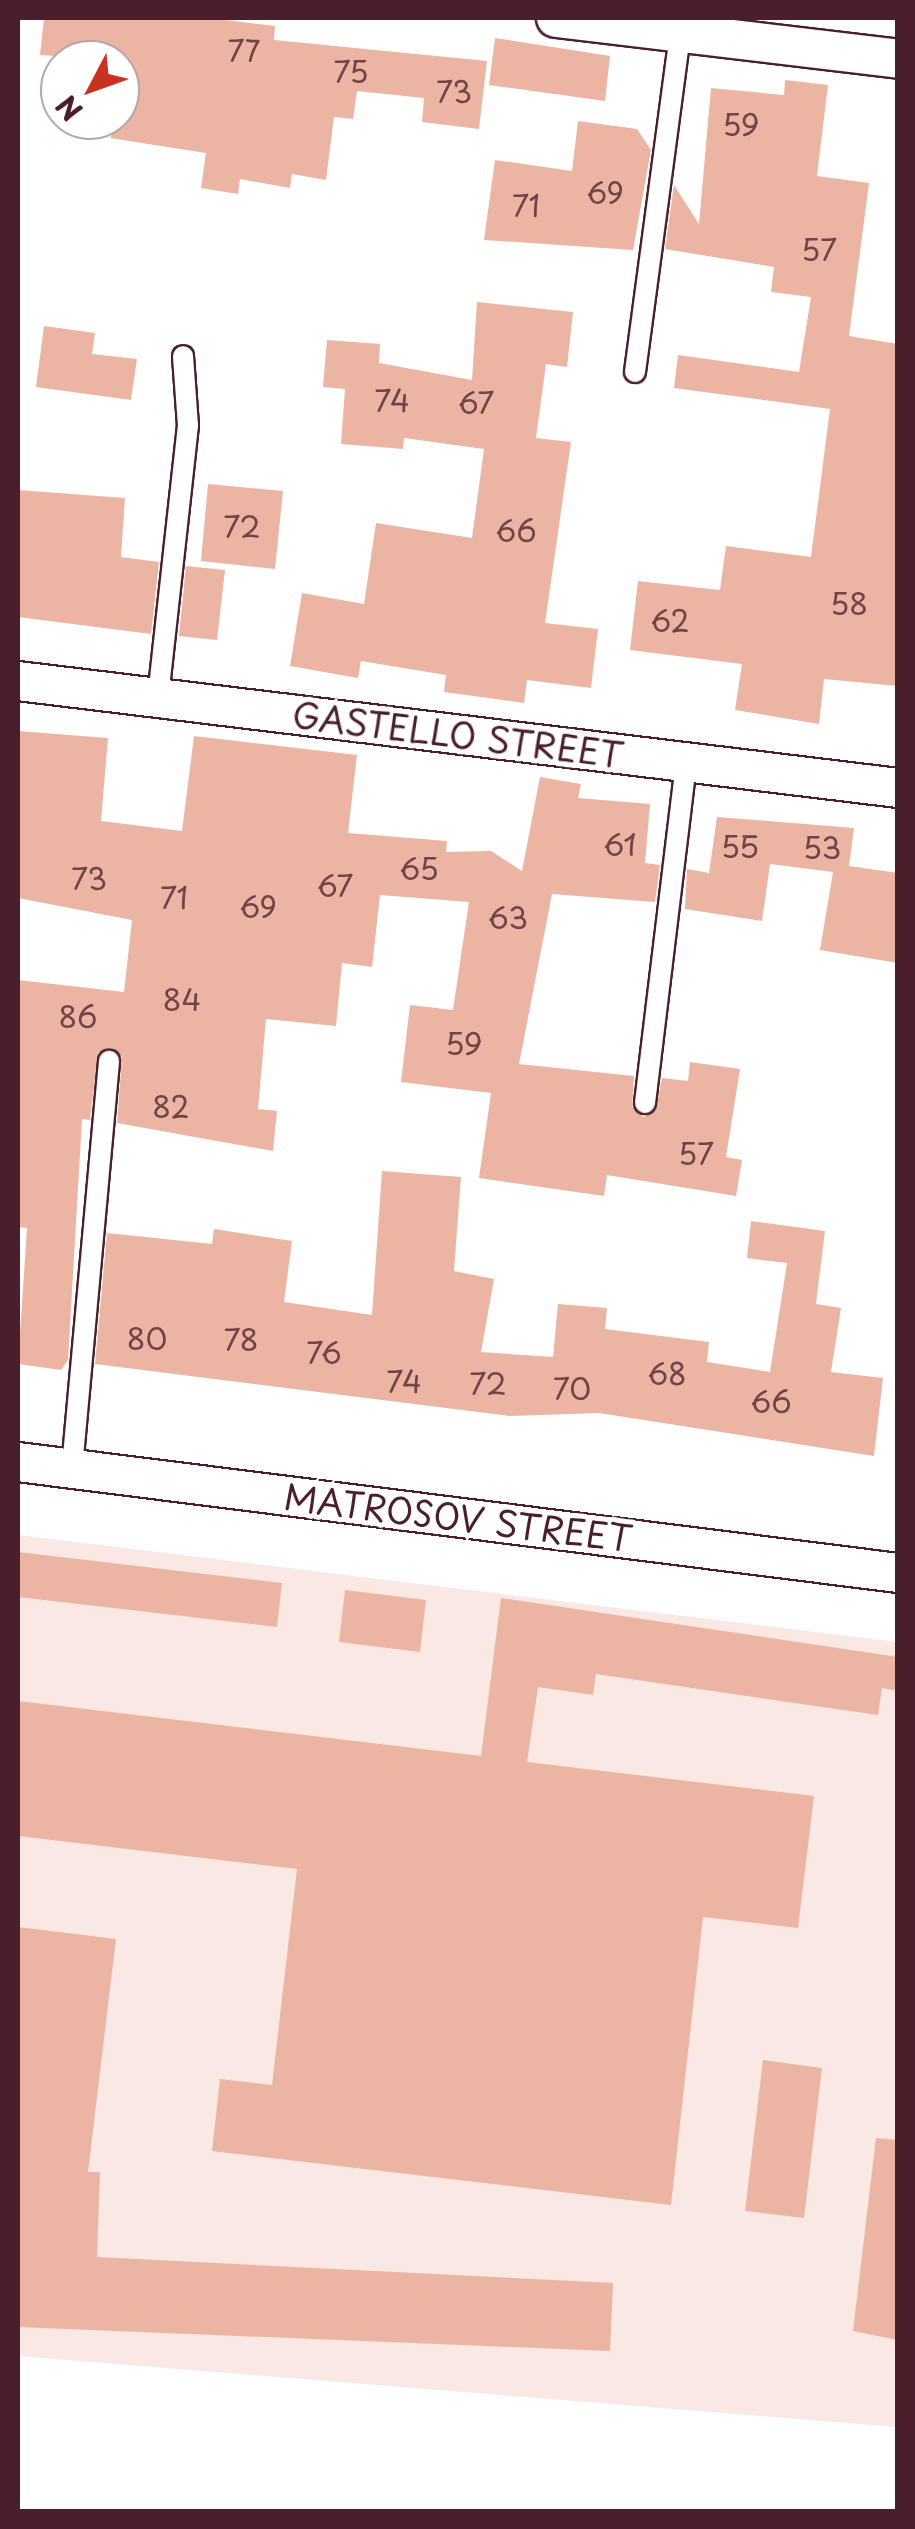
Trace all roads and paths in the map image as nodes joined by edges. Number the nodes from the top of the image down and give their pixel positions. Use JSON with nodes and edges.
{"nodes":[{"id":1,"x":556,"y":18,"type":"edge"},
{"id":2,"x":680,"y":33,"type":"junction"},
{"id":3,"x":898,"y":59,"type":"edge"},
{"id":4,"x":183,"y":356,"type":"dead end"},
{"id":5,"x":635,"y":372,"type":"dead end"},
{"id":6,"x":18,"y":681,"type":"edge"},
{"id":7,"x":158,"y":697,"type":"junction"},
{"id":8,"x":686,"y":762,"type":"junction"},
{"id":9,"x":898,"y":788,"type":"edge"},
{"id":10,"x":110,"y":1061,"type":"dead end"},
{"id":11,"x":645,"y":1102,"type":"dead end"},
{"id":12,"x":18,"y":1462,"type":"edge"},
{"id":13,"x":72,"y":1468,"type":"junction"},
{"id":14,"x":898,"y":1573,"type":"edge"}],
"edges":[{"from":1,"to":2,"type":"street"},
{"from":2,"to":3,"type":"street"},
{"from":2,"to":5,"type":"lane"},
{"from":4,"to":7,"type":"lane"},
{"from":6,"to":7,"type":"street","name":"GASTELLO STREET"},
{"from":7,"to":8,"type":"street","name":"GASTELLO STREET"},
{"from":8,"to":9,"type":"street","name":"GASTELLO STREET"},
{"from":8,"to":11,"type":"lane"},
{"from":10,"to":13,"type":"lane"},
{"from":12,"to":13,"type":"street","name":"MATROSOV STREET"},
{"from":13,"to":14,"type":"street","name":"MATROSOV STREET"}]}
